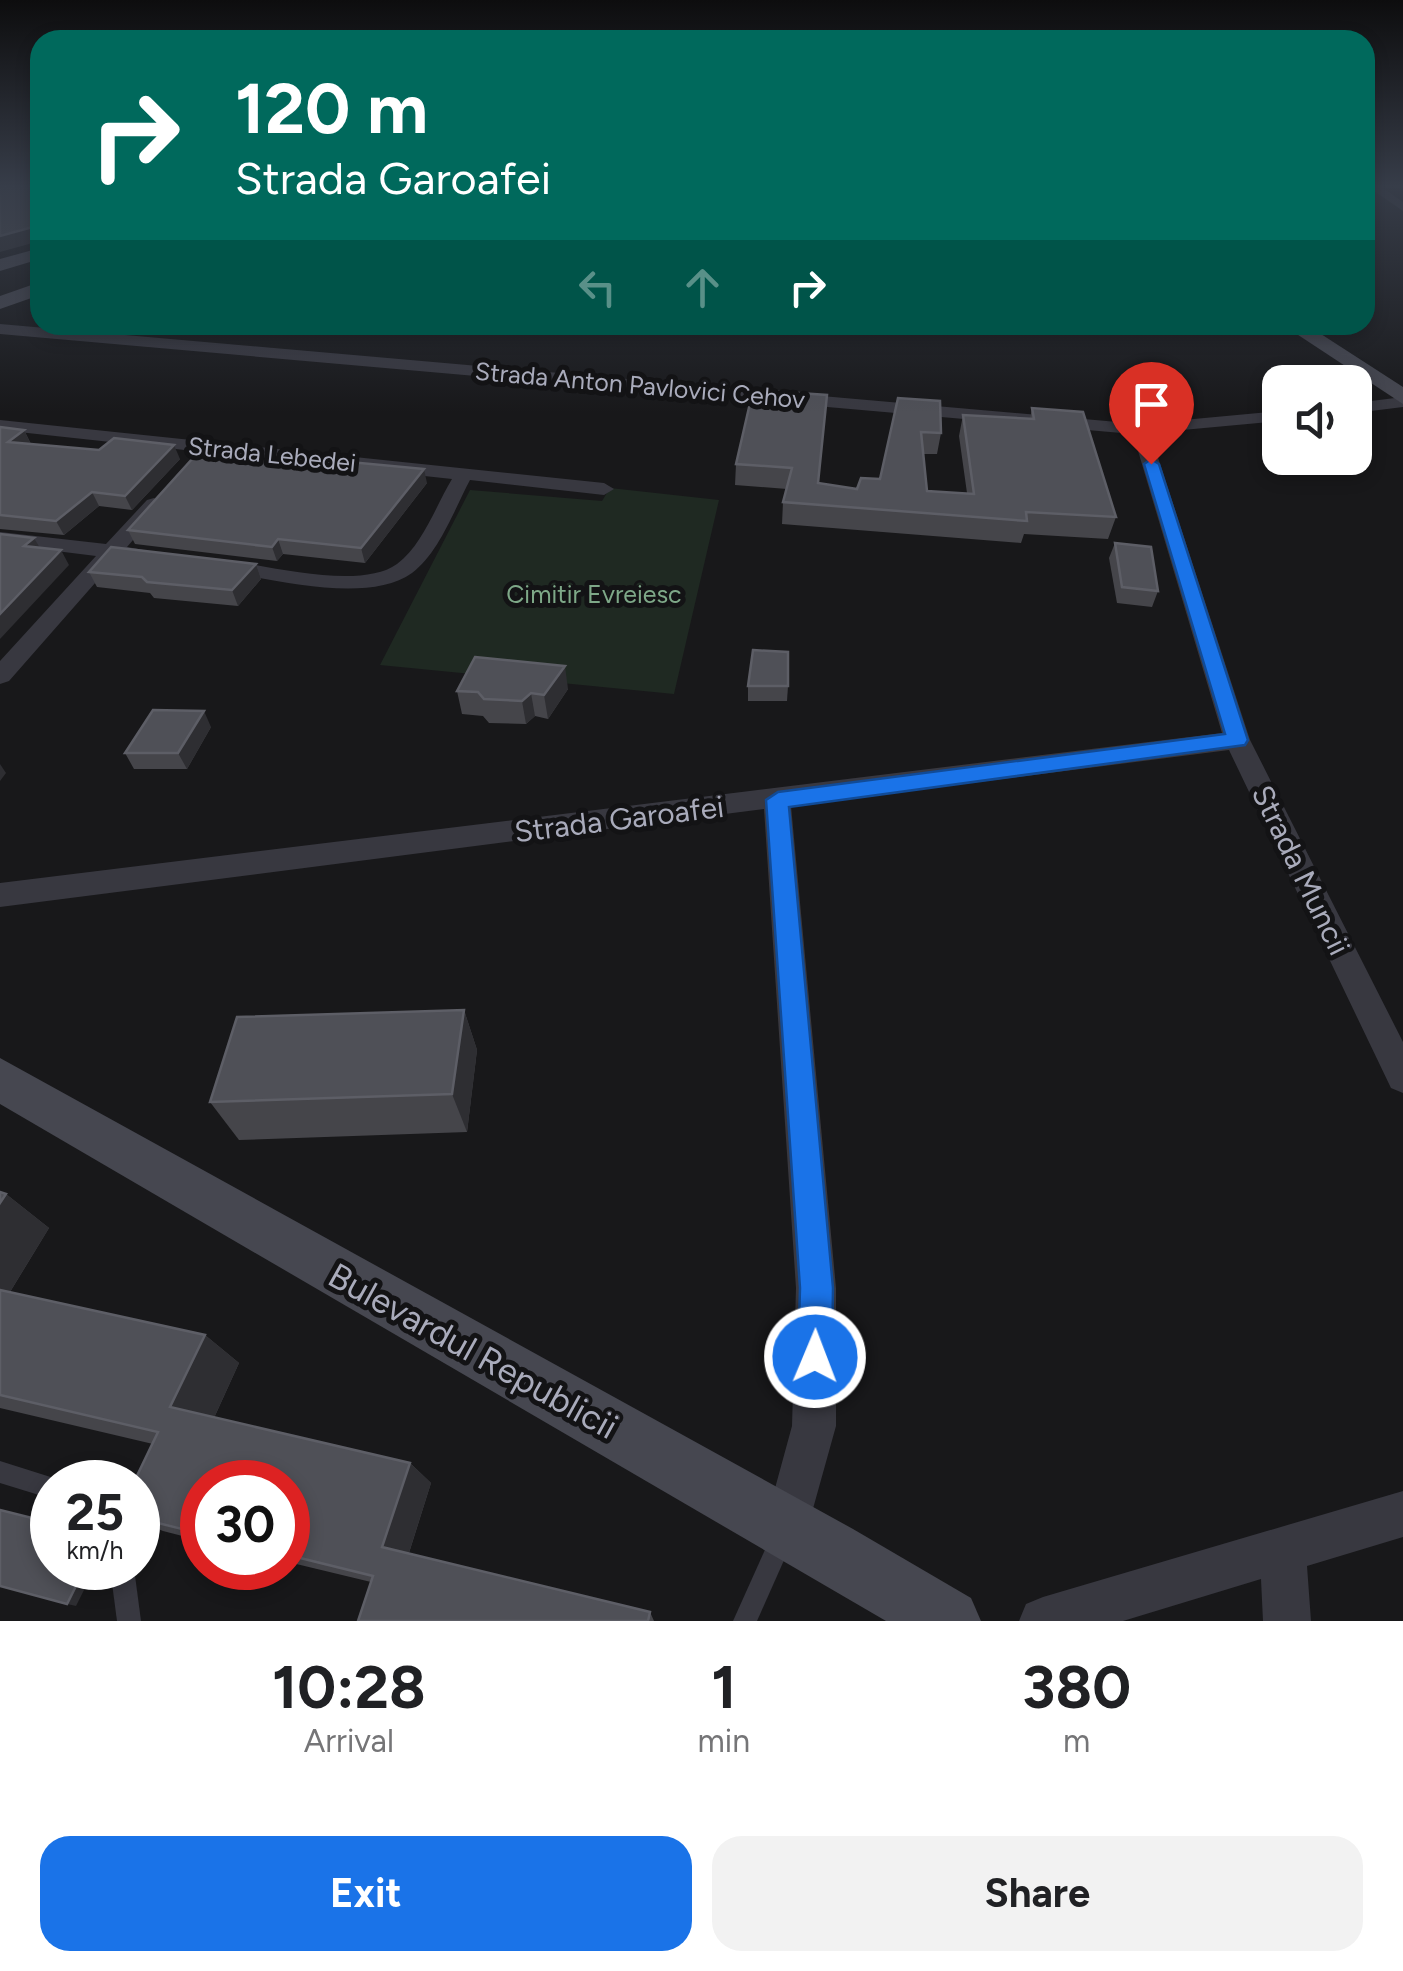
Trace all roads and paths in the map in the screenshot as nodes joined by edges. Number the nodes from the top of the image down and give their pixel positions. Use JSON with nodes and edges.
{"nodes":[{"id":1,"x":30,"y":292,"type":"edge"},
{"id":2,"x":0,"y":303,"type":"edge"},
{"id":3,"x":0,"y":329,"type":"edge"},
{"id":4,"x":30,"y":332,"type":"edge"},
{"id":5,"x":68,"y":335,"type":"edge"},
{"id":6,"x":1309,"y":335,"type":"edge"},
{"id":7,"x":1399,"y":393,"type":"edge"},
{"id":8,"x":1372,"y":402,"type":"edge"},
{"id":9,"x":1262,"y":418,"type":"edge"},
{"id":10,"x":0,"y":425,"type":"edge"},
{"id":11,"x":1140,"y":429,"type":"junction"},
{"id":12,"x":463,"y":475,"type":"junction"},
{"id":13,"x":604,"y":490,"type":"dead end"},
{"id":14,"x":165,"y":491,"type":"edge"},
{"id":15,"x":0,"y":538,"type":"edge"},
{"id":16,"x":112,"y":551,"type":"junction"},
{"id":17,"x":0,"y":676,"type":"edge"},
{"id":18,"x":1237,"y":740,"type":"junction"},
{"id":19,"x":778,"y":800,"type":"junction"},
{"id":20,"x":0,"y":895,"type":"edge"},
{"id":21,"x":1403,"y":1077,"type":"edge"},
{"id":22,"x":0,"y":1079,"type":"edge"},
{"id":23,"x":0,"y":1472,"type":"edge"},
{"id":24,"x":30,"y":1481,"type":"edge"},
{"id":25,"x":1403,"y":1514,"type":"edge"},
{"id":26,"x":788,"y":1525,"type":"junction"},
{"id":27,"x":1283,"y":1549,"type":"junction"},
{"id":28,"x":125,"y":1590,"type":"edge"},
{"id":29,"x":129,"y":1621,"type":"edge"},
{"id":30,"x":744,"y":1621,"type":"edge"},
{"id":31,"x":948,"y":1621,"type":"edge"},
{"id":32,"x":1043,"y":1621,"type":"edge"},
{"id":33,"x":1288,"y":1621,"type":"edge"}],
"edges":[{"from":1,"to":2,"type":"street"},
{"from":3,"to":4,"type":"street","name":"Strada Anton Pavlovici Cehov"},
{"from":5,"to":11,"type":"street","name":"Strada Anton Pavlovici Cehov"},
{"from":6,"to":7,"type":"street"},
{"from":7,"to":8,"type":"street"},
{"from":9,"to":11,"type":"street","name":"Strada Anton Pavlovici Cehov"},
{"from":10,"to":12,"type":"street","name":"Strada Lebedei"},
{"from":11,"to":18,"type":"street","name":"Strada Muncii"},
{"from":12,"to":13,"type":"street","name":"Strada Lebedei"},
{"from":12,"to":16,"type":"street"},
{"from":14,"to":16,"type":"street"},
{"from":15,"to":16,"type":"street"},
{"from":16,"to":17,"type":"street"},
{"from":18,"to":19,"type":"street","name":"Strada Garoafei"},
{"from":18,"to":21,"type":"street","name":"Strada Muncii"},
{"from":19,"to":20,"type":"street","name":"Strada Garoafei"},
{"from":19,"to":26,"type":"street"},
{"from":22,"to":26,"type":"street","name":"Bulevardul Republicii"},
{"from":23,"to":24,"type":"lane"},
{"from":25,"to":27,"type":"street"},
{"from":26,"to":30,"type":"lane"},
{"from":26,"to":31,"type":"street","name":"Bulevardul Republicii"},
{"from":27,"to":32,"type":"street"},
{"from":27,"to":33,"type":"street"},
{"from":28,"to":29,"type":"lane"}]}
